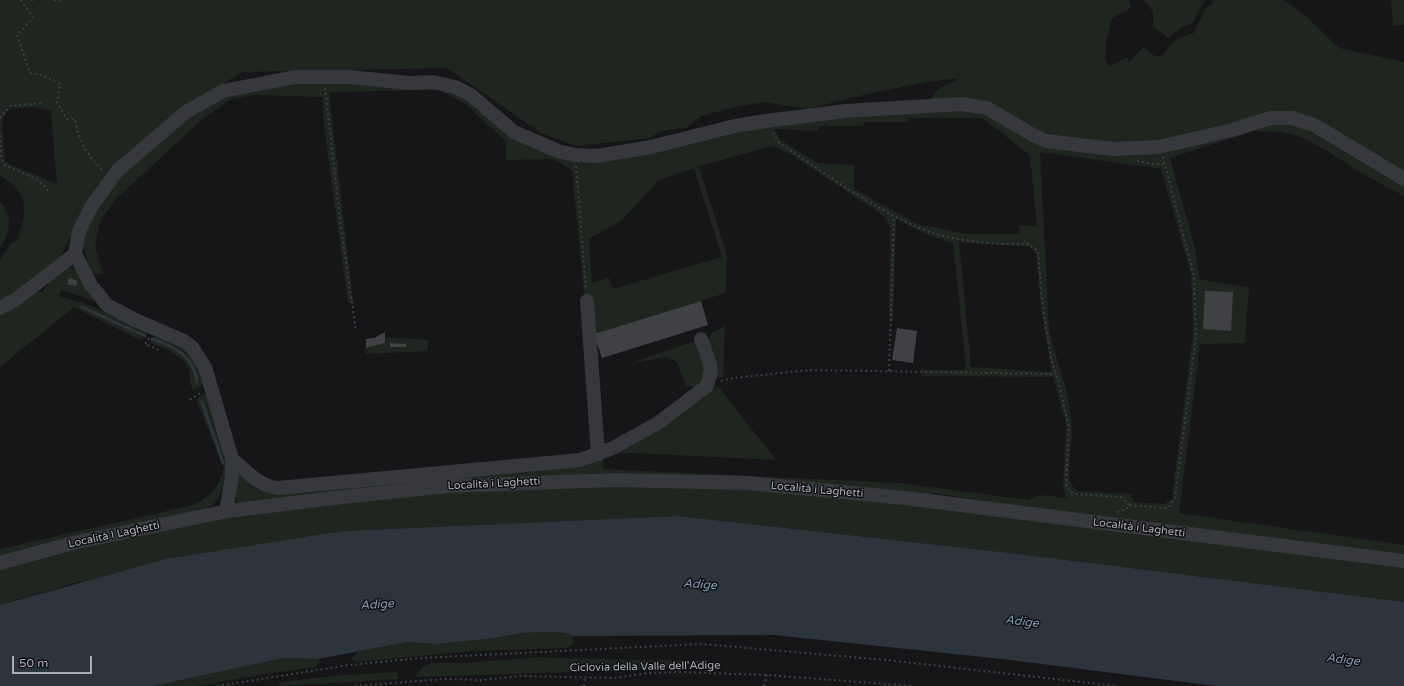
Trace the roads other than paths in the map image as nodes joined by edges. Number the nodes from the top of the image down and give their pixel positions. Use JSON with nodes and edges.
{"nodes":[{"id":1,"x":1404,"y":179,"type":"edge"},
{"id":2,"x":75,"y":254,"type":"junction"},
{"id":3,"x":587,"y":301,"type":"road end"},
{"id":4,"x":0,"y":308,"type":"edge"},
{"id":5,"x":701,"y":339,"type":"dead end"},
{"id":6,"x":598,"y":454,"type":"junction"},
{"id":7,"x":232,"y":459,"type":"junction"},
{"id":8,"x":228,"y":511,"type":"junction"},
{"id":9,"x":1404,"y":561,"type":"edge"},
{"id":10,"x":0,"y":563,"type":"edge"}],
"edges":[{"from":1,"to":2,"type":"street"},
{"from":2,"to":4,"type":"street"},
{"from":2,"to":7,"type":"street"},
{"from":3,"to":6,"type":"street"},
{"from":5,"to":6,"type":"street"},
{"from":6,"to":7,"type":"street"},
{"from":7,"to":8,"type":"street"},
{"from":8,"to":9,"type":"street","name":"Località i Laghetti"},
{"from":8,"to":10,"type":"street","name":"Località I Laghetti"}]}
